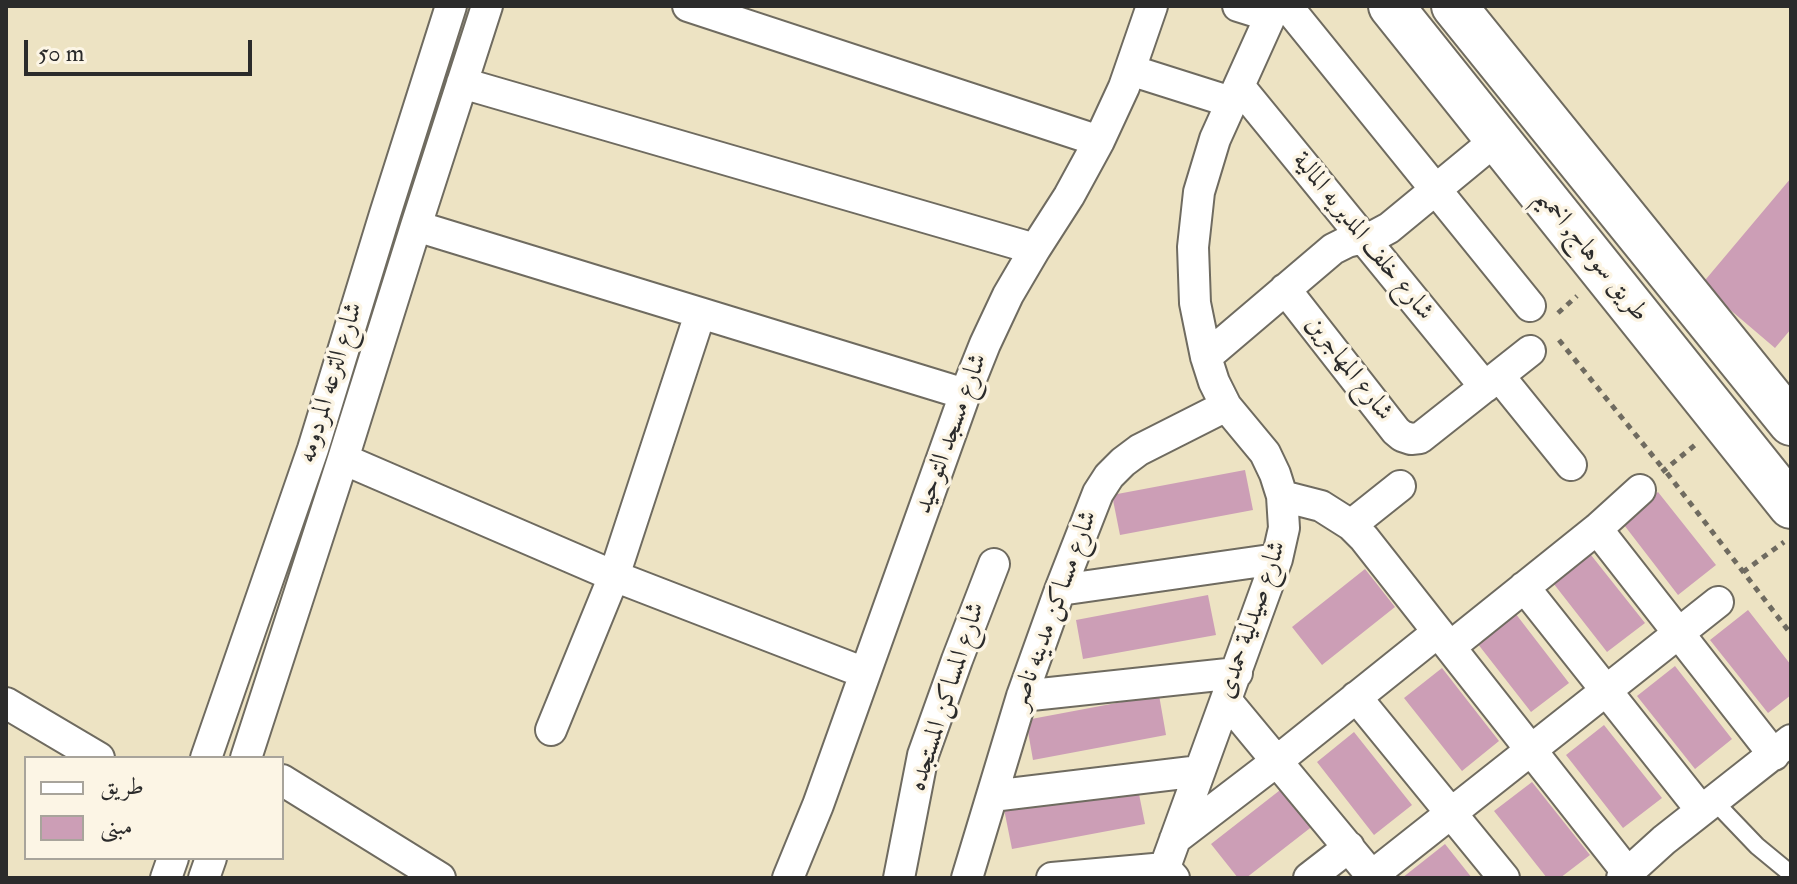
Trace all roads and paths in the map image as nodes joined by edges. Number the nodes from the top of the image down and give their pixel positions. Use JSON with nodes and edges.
{"nodes":[{"id":1,"x":451,"y":6,"type":"edge"},
{"id":2,"x":487,"y":6,"type":"edge"},
{"id":3,"x":688,"y":6,"type":"edge"},
{"id":4,"x":1152,"y":6,"type":"edge"},
{"id":5,"x":1238,"y":6,"type":"edge"},
{"id":6,"x":1391,"y":6,"type":"edge"},
{"id":7,"x":1454,"y":6,"type":"edge"},
{"id":8,"x":1277,"y":9,"type":"edge"},
{"id":9,"x":1130,"y":70,"type":"junction"},
{"id":10,"x":462,"y":83,"type":"junction"},
{"id":11,"x":1235,"y":94,"type":"junction"},
{"id":12,"x":1497,"y":139,"type":"junction"},
{"id":13,"x":1099,"y":141,"type":"junction"},
{"id":14,"x":1436,"y":190,"type":"junction"},
{"id":15,"x":416,"y":226,"type":"junction"},
{"id":16,"x":1363,"y":239,"type":"junction"},
{"id":17,"x":1035,"y":249,"type":"junction"},
{"id":18,"x":1285,"y":289,"type":"junction"},
{"id":19,"x":1530,"y":306,"type":"dead end"},
{"id":20,"x":700,"y":314,"type":"junction"},
{"id":21,"x":1530,"y":351,"type":"dead end"},
{"id":22,"x":1206,"y":357,"type":"junction"},
{"id":23,"x":1492,"y":382,"type":"junction"},
{"id":24,"x":965,"y":394,"type":"junction"},
{"id":25,"x":1785,"y":403,"type":"edge"},
{"id":26,"x":1226,"y":406,"type":"junction"},
{"id":27,"x":1724,"y":422,"type":"junction"},
{"id":28,"x":343,"y":459,"type":"junction"},
{"id":29,"x":1571,"y":465,"type":"dead end"},
{"id":30,"x":1400,"y":486,"type":"dead end"},
{"id":31,"x":1640,"y":490,"type":"joint"},
{"id":32,"x":1282,"y":496,"type":"junction"},
{"id":33,"x":1791,"y":506,"type":"edge"},
{"id":34,"x":1351,"y":525,"type":"junction"},
{"id":35,"x":1597,"y":529,"type":"junction"},
{"id":36,"x":1791,"y":536,"type":"edge"},
{"id":37,"x":1277,"y":559,"type":"junction"},
{"id":38,"x":994,"y":564,"type":"dead end"},
{"id":39,"x":1743,"y":572,"type":"dead end"},
{"id":40,"x":614,"y":576,"type":"junction"},
{"id":41,"x":1524,"y":587,"type":"junction"},
{"id":42,"x":1060,"y":590,"type":"junction"},
{"id":43,"x":1718,"y":602,"type":"dead end"},
{"id":44,"x":1678,"y":633,"type":"junction"},
{"id":45,"x":1444,"y":639,"type":"junction"},
{"id":46,"x":865,"y":673,"type":"junction"},
{"id":47,"x":1232,"y":686,"type":"junction"},
{"id":48,"x":1606,"y":690,"type":"junction"},
{"id":49,"x":1022,"y":696,"type":"junction"},
{"id":50,"x":1356,"y":697,"type":"junction"},
{"id":51,"x":6,"y":703,"type":"edge"},
{"id":52,"x":551,"y":730,"type":"dead end"},
{"id":53,"x":1782,"y":748,"type":"edge"},
{"id":54,"x":1531,"y":750,"type":"junction"},
{"id":55,"x":96,"y":756,"type":"edge"},
{"id":56,"x":207,"y":756,"type":"edge"},
{"id":57,"x":247,"y":756,"type":"edge"},
{"id":58,"x":1277,"y":761,"type":"junction"},
{"id":59,"x":1200,"y":771,"type":"junction"},
{"id":60,"x":284,"y":781,"type":"edge"},
{"id":61,"x":992,"y":796,"type":"junction"},
{"id":62,"x":1707,"y":805,"type":"junction"},
{"id":63,"x":1450,"y":813,"type":"junction"},
{"id":64,"x":1349,"y":847,"type":"junction"},
{"id":65,"x":1169,"y":866,"type":"edge"},
{"id":66,"x":1791,"y":874,"type":"edge"},
{"id":67,"x":1624,"y":875,"type":"edge"},
{"id":68,"x":1370,"y":877,"type":"edge"},
{"id":69,"x":440,"y":878,"type":"edge"},
{"id":70,"x":788,"y":878,"type":"edge"},
{"id":71,"x":899,"y":878,"type":"edge"},
{"id":72,"x":967,"y":878,"type":"edge"},
{"id":73,"x":1052,"y":878,"type":"edge"},
{"id":74,"x":1309,"y":878,"type":"edge"},
{"id":75,"x":1504,"y":878,"type":"edge"}],
"edges":[{"from":1,"to":56,"type":"street","name":"شارع الترعه المردومه"},
{"from":2,"to":10,"type":"street","name":"شارع الترعه المردومه"},
{"from":3,"to":13,"type":"street"},
{"from":4,"to":9,"type":"street","name":"شارع مسجد التوحيد"},
{"from":5,"to":8,"type":"street"},
{"from":6,"to":12,"type":"main road","name":"طريق سوهاج, اخميم"},
{"from":7,"to":25,"type":"main road","name":"طريق سوهاج, اخميم"},
{"from":8,"to":11,"type":"street","name":"شارع صيدلية حمدى"},
{"from":8,"to":14,"type":"street"},
{"from":9,"to":11,"type":"street"},
{"from":9,"to":13,"type":"street","name":"شارع مسجد التوحيد"},
{"from":10,"to":15,"type":"street","name":"شارع الترعه المردومه"},
{"from":10,"to":17,"type":"street"},
{"from":11,"to":16,"type":"street","name":"شارع خلف المديريه المالية"},
{"from":11,"to":22,"type":"street","name":"شارع صيدلية حمدى"},
{"from":12,"to":14,"type":"street"},
{"from":12,"to":27,"type":"main road","name":"طريق سوهاج, اخميم"},
{"from":13,"to":17,"type":"street","name":"شارع مسجد التوحيد"},
{"from":14,"to":16,"type":"street"},
{"from":14,"to":19,"type":"street"},
{"from":15,"to":20,"type":"street"},
{"from":15,"to":28,"type":"street","name":"شارع الترعه المردومه"},
{"from":16,"to":18,"type":"street"},
{"from":16,"to":23,"type":"street","name":"شارع خلف المديريه المالية"},
{"from":17,"to":24,"type":"street","name":"شارع مسجد التوحيد"},
{"from":18,"to":22,"type":"street"},
{"from":18,"to":23,"type":"street","name":"شارع المهاجرين"},
{"from":20,"to":24,"type":"street"},
{"from":20,"to":40,"type":"street"},
{"from":21,"to":23,"type":"street","name":"شارع المهاجرين"},
{"from":22,"to":26,"type":"street","name":"شارع صيدلية حمدى"},
{"from":23,"to":29,"type":"street","name":"شارع خلف المديريه المالية"},
{"from":24,"to":46,"type":"street","name":"شارع مسجد التوحيد"},
{"from":26,"to":32,"type":"street","name":"شارع صيدلية حمدى"},
{"from":26,"to":42,"type":"street","name":"شارع مساكن مدينه ناصر"},
{"from":27,"to":31,"type":"path"},
{"from":27,"to":33,"type":"main road","name":"طريق سوهاج, اخميم"},
{"from":28,"to":40,"type":"street"},
{"from":28,"to":57,"type":"street","name":"شارع الترعه المردومه"},
{"from":30,"to":34,"type":"street"},
{"from":31,"to":35,"type":"street"},
{"from":32,"to":34,"type":"street"},
{"from":32,"to":37,"type":"street","name":"شارع صيدلية حمدى"},
{"from":34,"to":45,"type":"street"},
{"from":35,"to":41,"type":"street"},
{"from":35,"to":44,"type":"street"},
{"from":36,"to":39,"type":"path"},
{"from":37,"to":42,"type":"street"},
{"from":37,"to":47,"type":"street","name":"شارع صيدلية حمدى"},
{"from":38,"to":71,"type":"street","name":"شارع المساكن المستجده"},
{"from":40,"to":46,"type":"street"},
{"from":40,"to":52,"type":"street"},
{"from":41,"to":45,"type":"street"},
{"from":41,"to":48,"type":"street"},
{"from":42,"to":49,"type":"street","name":"شارع مساكن مدينه ناصر"},
{"from":43,"to":44,"type":"street"},
{"from":44,"to":48,"type":"street"},
{"from":44,"to":53,"type":"street"},
{"from":45,"to":50,"type":"street"},
{"from":45,"to":54,"type":"street"},
{"from":46,"to":70,"type":"street","name":"شارع مسجد التوحيد"},
{"from":47,"to":49,"type":"street"},
{"from":47,"to":58,"type":"street"},
{"from":47,"to":59,"type":"street","name":"شارع صيدلية حمدى"},
{"from":48,"to":54,"type":"street"},
{"from":48,"to":62,"type":"street"},
{"from":49,"to":61,"type":"street","name":"شارع مساكن مدينه ناصر"},
{"from":50,"to":58,"type":"street"},
{"from":50,"to":63,"type":"street"},
{"from":51,"to":55,"type":"street"},
{"from":53,"to":62,"type":"street"},
{"from":54,"to":63,"type":"street"},
{"from":54,"to":67,"type":"street"},
{"from":58,"to":64,"type":"street"},
{"from":58,"to":65,"type":"street"},
{"from":59,"to":61,"type":"street"},
{"from":59,"to":65,"type":"street","name":"شارع صيدلية حمدى"},
{"from":60,"to":69,"type":"street"},
{"from":61,"to":72,"type":"street","name":"شارع مساكن مدينه ناصر"},
{"from":62,"to":66,"type":"lane"},
{"from":62,"to":67,"type":"street"},
{"from":63,"to":68,"type":"street"},
{"from":63,"to":75,"type":"street"},
{"from":64,"to":68,"type":"street"},
{"from":64,"to":74,"type":"street"},
{"from":65,"to":73,"type":"street"}]}
